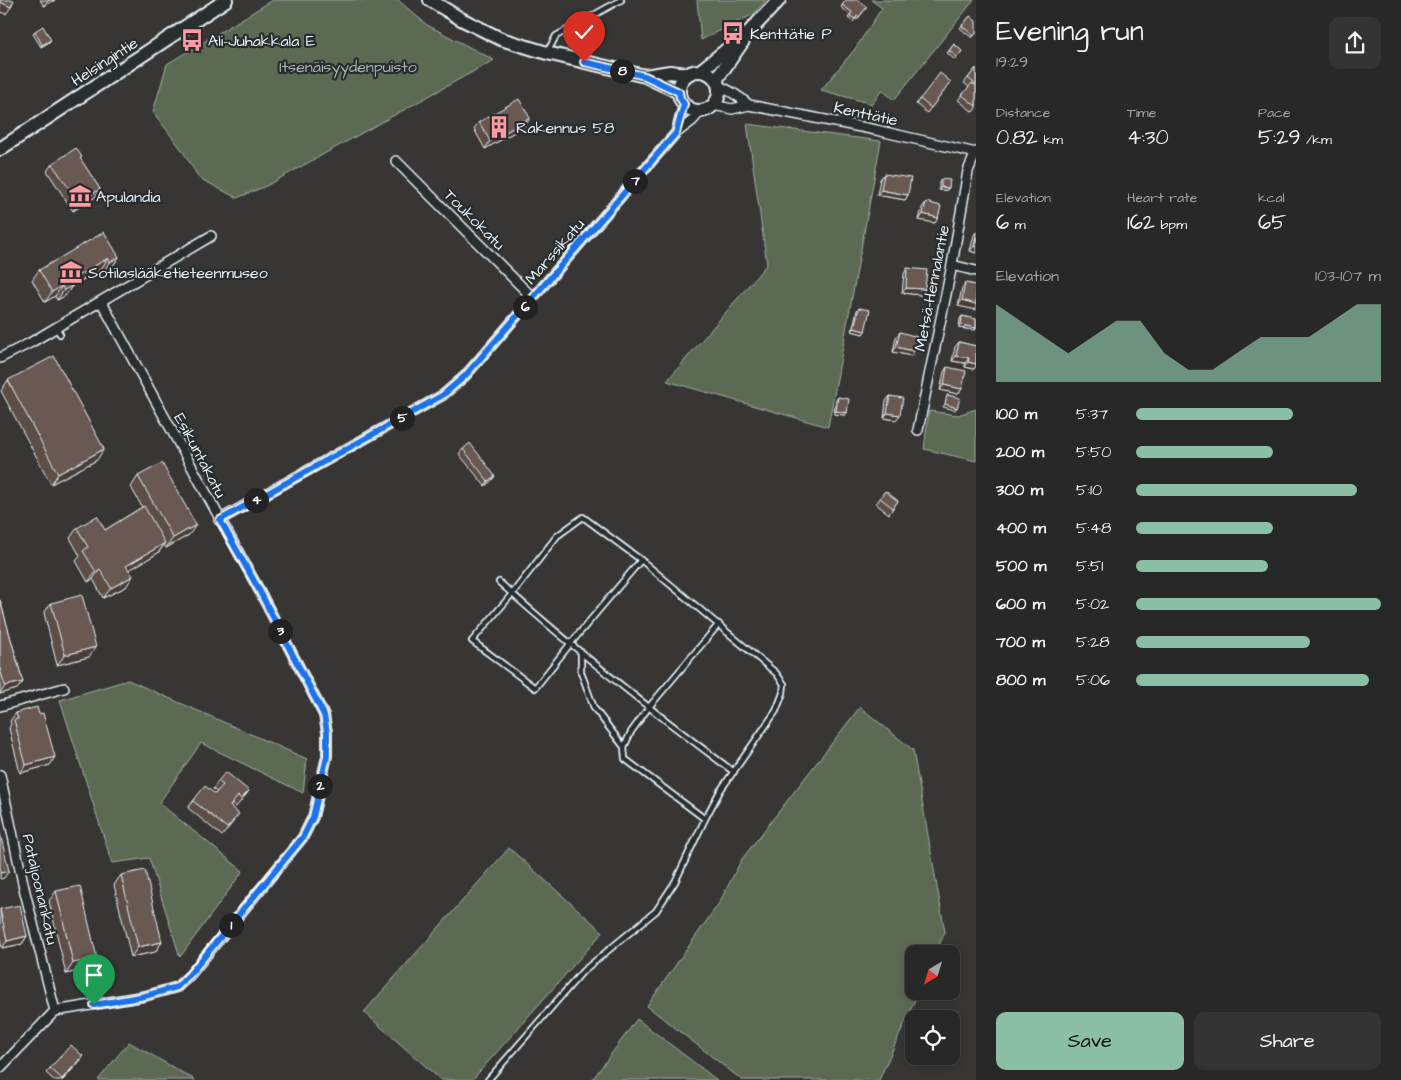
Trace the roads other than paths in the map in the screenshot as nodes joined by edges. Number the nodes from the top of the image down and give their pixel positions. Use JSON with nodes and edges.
{"nodes":[{"id":1,"x":226,"y":0,"type":"edge"},
{"id":2,"x":430,"y":0,"type":"edge"},
{"id":3,"x":621,"y":0,"type":"edge"},
{"id":4,"x":779,"y":0,"type":"edge"},
{"id":5,"x":750,"y":32,"type":"junction"},
{"id":6,"x":547,"y":54,"type":"junction"},
{"id":7,"x":693,"y":72,"type":"junction"},
{"id":8,"x":645,"y":76,"type":"junction"},
{"id":9,"x":717,"y":83,"type":"junction"},
{"id":10,"x":681,"y":98,"type":"junction"},
{"id":11,"x":749,"y":105,"type":"junction"},
{"id":12,"x":708,"y":108,"type":"junction"},
{"id":13,"x":676,"y":133,"type":"junction"},
{"id":14,"x":0,"y":149,"type":"edge"},
{"id":15,"x":976,"y":153,"type":"edge"},
{"id":16,"x":396,"y":162,"type":"dead end"},
{"id":17,"x":212,"y":236,"type":"dead end"},
{"id":18,"x":952,"y":265,"type":"junction"},
{"id":19,"x":976,"y":271,"type":"edge"},
{"id":20,"x":533,"y":298,"type":"junction"},
{"id":21,"x":101,"y":301,"type":"junction"},
{"id":22,"x":0,"y":358,"type":"edge"},
{"id":23,"x":918,"y":430,"type":"dead end"},
{"id":24,"x":220,"y":520,"type":"junction"},
{"id":25,"x":641,"y":560,"type":"junction"},
{"id":26,"x":499,"y":582,"type":"dead end"},
{"id":27,"x":512,"y":594,"type":"junction"},
{"id":28,"x":718,"y":624,"type":"junction"},
{"id":29,"x":570,"y":643,"type":"junction"},
{"id":30,"x":581,"y":652,"type":"junction"},
{"id":31,"x":64,"y":688,"type":"dead end"},
{"id":32,"x":0,"y":706,"type":"edge"},
{"id":33,"x":649,"y":707,"type":"junction"},
{"id":34,"x":624,"y":747,"type":"junction"},
{"id":35,"x":734,"y":772,"type":"junction"},
{"id":36,"x":0,"y":775,"type":"edge"},
{"id":37,"x":705,"y":819,"type":"junction"},
{"id":38,"x":55,"y":1011,"type":"junction"},
{"id":39,"x":0,"y":1068,"type":"edge"},
{"id":40,"x":488,"y":1080,"type":"edge"}],
"edges":[{"from":1,"to":14,"type":"street","name":"Helsingintie"},
{"from":2,"to":6,"type":"street"},
{"from":3,"to":6,"type":"lane"},
{"from":4,"to":5,"type":"street"},
{"from":5,"to":7,"type":"street"},
{"from":5,"to":9,"type":"street"},
{"from":6,"to":8,"type":"street"},
{"from":7,"to":8,"type":"street"},
{"from":7,"to":9,"type":"street"},
{"from":7,"to":10,"type":"street"},
{"from":8,"to":10,"type":"street"},
{"from":9,"to":11,"type":"street"},
{"from":9,"to":12,"type":"street"},
{"from":10,"to":12,"type":"street"},
{"from":10,"to":13,"type":"street"},
{"from":11,"to":12,"type":"street"},
{"from":11,"to":15,"type":"street","name":"Kenttätie"},
{"from":12,"to":13,"type":"street","name":"Marssikatu"},
{"from":13,"to":20,"type":"street","name":"Marssikatu"},
{"from":15,"to":18,"type":"street","name":"Metsä-Hennalantie"},
{"from":16,"to":20,"type":"street","name":"Toukokatu"},
{"from":17,"to":21,"type":"street"},
{"from":18,"to":19,"type":"street"},
{"from":18,"to":23,"type":"street","name":"Metsä-Hennalantie"},
{"from":20,"to":24,"type":"street","name":"Marssikatu"},
{"from":21,"to":22,"type":"street"},
{"from":21,"to":24,"type":"street","name":"Esikuntakatu"},
{"from":24,"to":38,"type":"street","name":"Esikuntakatu"},
{"from":25,"to":27,"type":"lane"},
{"from":25,"to":28,"type":"lane"},
{"from":25,"to":29,"type":"lane"},
{"from":26,"to":27,"type":"lane"},
{"from":27,"to":29,"type":"lane"},
{"from":27,"to":29,"type":"lane"},
{"from":28,"to":33,"type":"lane"},
{"from":28,"to":35,"type":"lane"},
{"from":29,"to":30,"type":"lane"},
{"from":30,"to":33,"type":"lane"},
{"from":30,"to":34,"type":"lane"},
{"from":31,"to":32,"type":"street"},
{"from":33,"to":34,"type":"lane"},
{"from":33,"to":35,"type":"lane"},
{"from":34,"to":37,"type":"lane"},
{"from":35,"to":37,"type":"lane"},
{"from":36,"to":38,"type":"street","name":"Pataljoonankatu"},
{"from":37,"to":40,"type":"lane"},
{"from":38,"to":39,"type":"street"}]}
